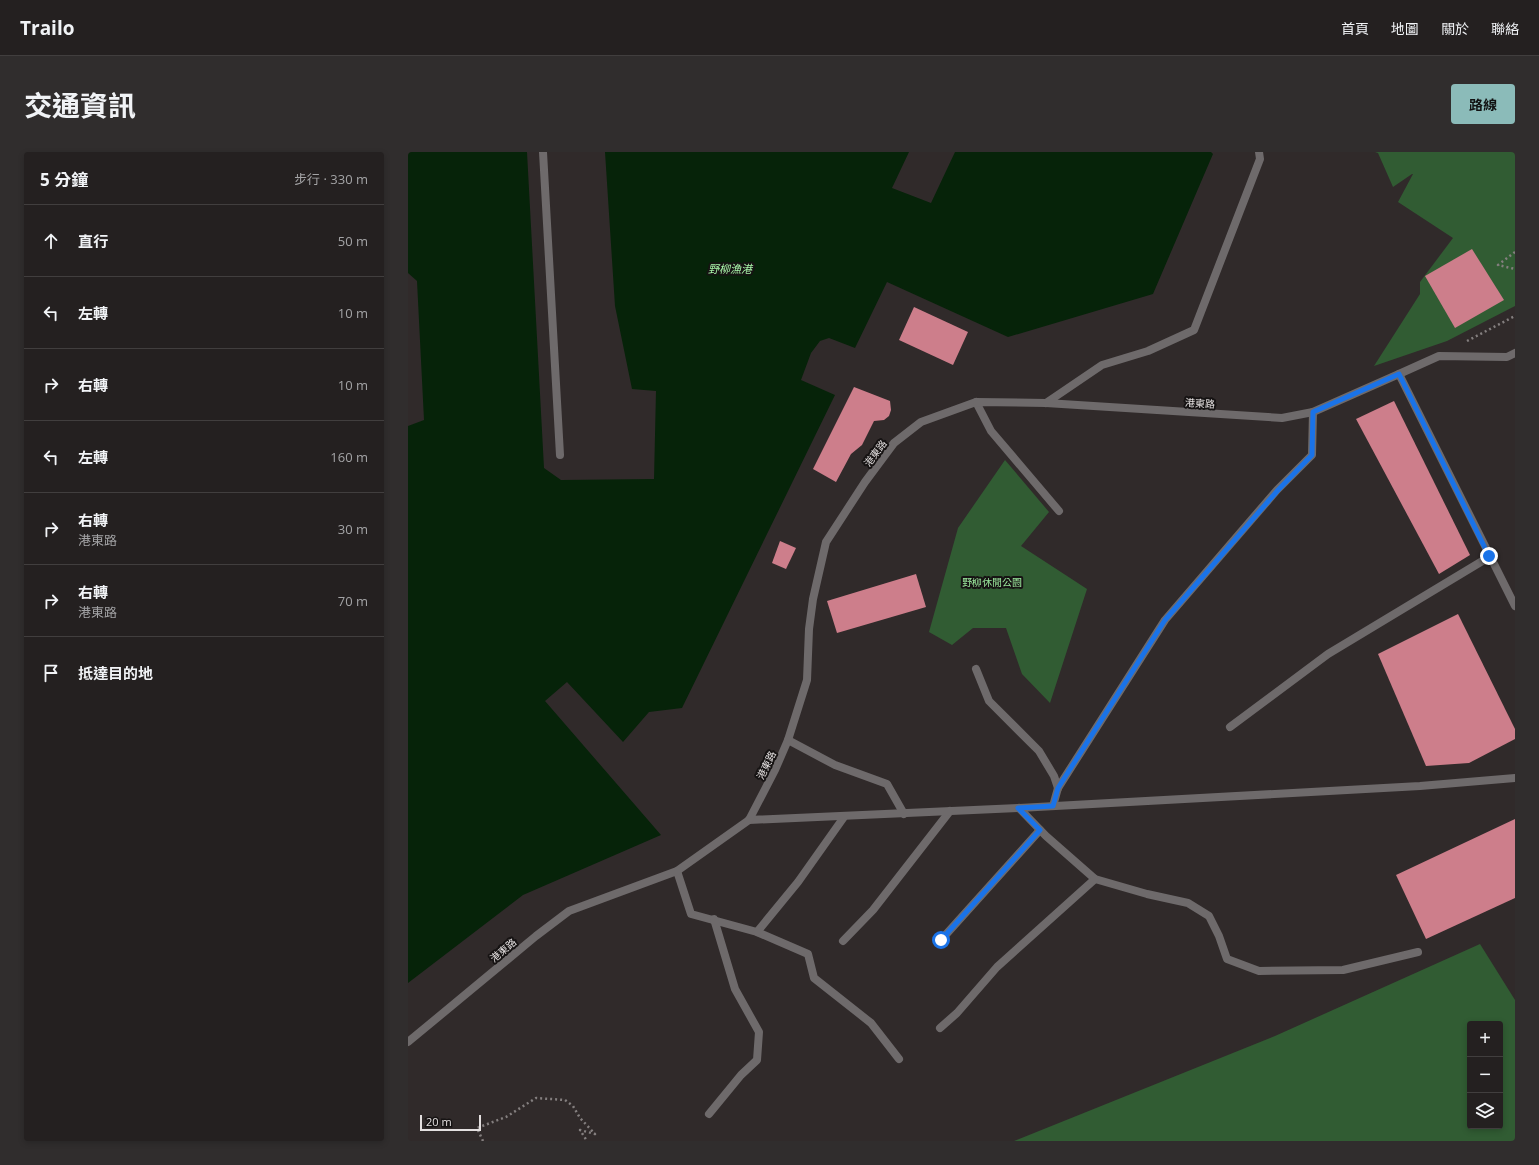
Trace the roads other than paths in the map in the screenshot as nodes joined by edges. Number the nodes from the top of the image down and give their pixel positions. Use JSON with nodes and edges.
{"nodes":[{"id":1,"x":543,"y":152,"type":"edge"},
{"id":2,"x":1259,"y":152,"type":"edge"},
{"id":3,"x":1515,"y":353,"type":"edge"},
{"id":4,"x":1399,"y":374,"type":"junction"},
{"id":5,"x":976,"y":402,"type":"junction"},
{"id":6,"x":1046,"y":403,"type":"junction"},
{"id":7,"x":1313,"y":412,"type":"junction"},
{"id":8,"x":560,"y":455,"type":"dead end"},
{"id":9,"x":1059,"y":511,"type":"dead end"},
{"id":10,"x":1489,"y":556,"type":"junction"},
{"id":11,"x":1515,"y":606,"type":"edge"},
{"id":12,"x":976,"y":669,"type":"dead end"},
{"id":13,"x":1230,"y":727,"type":"dead end"},
{"id":14,"x":788,"y":740,"type":"junction"},
{"id":15,"x":1515,"y":778,"type":"edge"},
{"id":16,"x":1058,"y":788,"type":"junction"},
{"id":17,"x":1053,"y":806,"type":"junction"},
{"id":18,"x":1018,"y":808,"type":"junction"},
{"id":19,"x":950,"y":812,"type":"junction"},
{"id":20,"x":904,"y":814,"type":"junction"},
{"id":21,"x":844,"y":816,"type":"junction"},
{"id":22,"x":749,"y":820,"type":"junction"},
{"id":23,"x":1040,"y":830,"type":"junction"},
{"id":24,"x":677,"y":871,"type":"junction"},
{"id":25,"x":1095,"y":879,"type":"junction"},
{"id":26,"x":714,"y":919,"type":"junction"},
{"id":27,"x":757,"y":932,"type":"junction"},
{"id":28,"x":941,"y":940,"type":"dead end"},
{"id":29,"x":843,"y":941,"type":"dead end"},
{"id":30,"x":1418,"y":952,"type":"dead end"},
{"id":31,"x":940,"y":1028,"type":"dead end"},
{"id":32,"x":408,"y":1042,"type":"edge"},
{"id":33,"x":899,"y":1059,"type":"dead end"},
{"id":34,"x":709,"y":1114,"type":"dead end"}],
"edges":[{"from":1,"to":8,"type":"street"},
{"from":2,"to":6,"type":"street"},
{"from":3,"to":4,"type":"street","name":"港東路"},
{"from":4,"to":7,"type":"street","name":"港東路"},
{"from":4,"to":10,"type":"street"},
{"from":5,"to":6,"type":"street","name":"港東路"},
{"from":5,"to":9,"type":"street"},
{"from":5,"to":14,"type":"street","name":"港東路"},
{"from":6,"to":7,"type":"street","name":"港東路"},
{"from":7,"to":16,"type":"street"},
{"from":10,"to":11,"type":"street"},
{"from":10,"to":13,"type":"street"},
{"from":12,"to":16,"type":"street"},
{"from":14,"to":20,"type":"street"},
{"from":14,"to":22,"type":"street","name":"港東路"},
{"from":15,"to":17,"type":"street"},
{"from":16,"to":17,"type":"street"},
{"from":17,"to":18,"type":"street"},
{"from":18,"to":19,"type":"street"},
{"from":18,"to":23,"type":"street"},
{"from":19,"to":20,"type":"street"},
{"from":19,"to":29,"type":"street"},
{"from":20,"to":21,"type":"street"},
{"from":21,"to":22,"type":"street"},
{"from":21,"to":27,"type":"street"},
{"from":22,"to":24,"type":"street","name":"港東路"},
{"from":23,"to":25,"type":"street"},
{"from":23,"to":28,"type":"street"},
{"from":24,"to":26,"type":"street"},
{"from":24,"to":32,"type":"street","name":"港東路"},
{"from":25,"to":30,"type":"street"},
{"from":25,"to":31,"type":"street"},
{"from":26,"to":27,"type":"street"},
{"from":26,"to":34,"type":"street"},
{"from":27,"to":33,"type":"street"}]}
